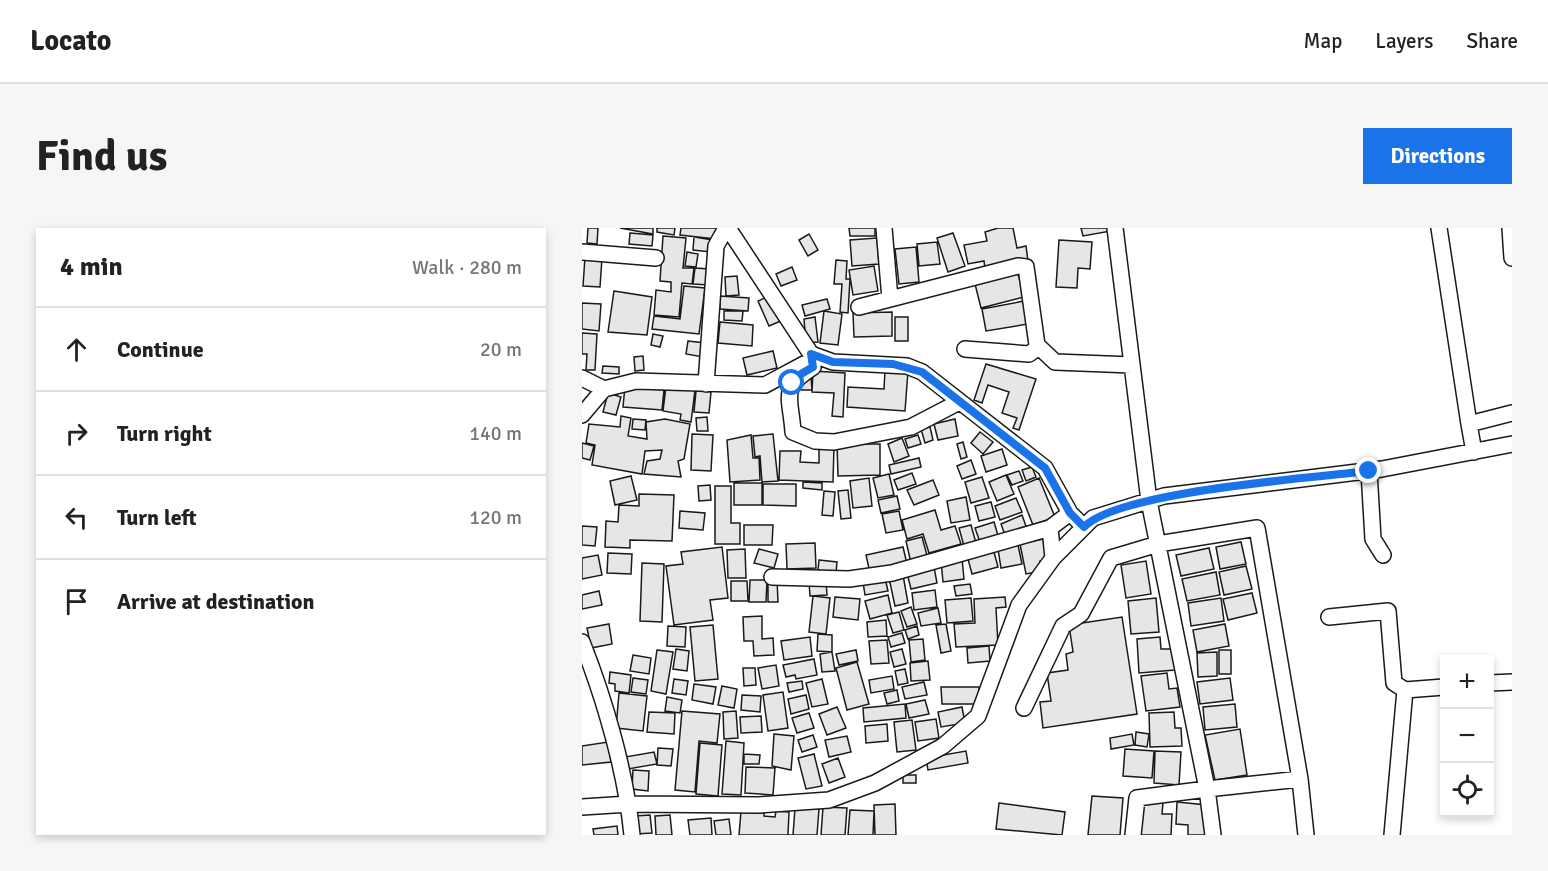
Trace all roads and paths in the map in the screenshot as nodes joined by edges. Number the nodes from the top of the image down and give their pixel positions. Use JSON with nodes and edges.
{"nodes":[{"id":1,"x":727,"y":228,"type":"edge"},
{"id":2,"x":884,"y":228,"type":"edge"},
{"id":3,"x":1115,"y":228,"type":"edge"},
{"id":4,"x":1439,"y":228,"type":"edge"},
{"id":5,"x":1510,"y":228,"type":"edge"},
{"id":6,"x":582,"y":252,"type":"edge"},
{"id":7,"x":656,"y":258,"type":"dead end"},
{"id":8,"x":1512,"y":258,"type":"edge"},
{"id":9,"x":890,"y":299,"type":"junction"},
{"id":10,"x":859,"y":307,"type":"dead end"},
{"id":11,"x":1039,"y":346,"type":"junction"},
{"id":12,"x":965,"y":349,"type":"dead end"},
{"id":13,"x":811,"y":354,"type":"junction"},
{"id":14,"x":1132,"y":365,"type":"junction"},
{"id":15,"x":582,"y":378,"type":"edge"},
{"id":16,"x":706,"y":384,"type":"junction"},
{"id":17,"x":604,"y":389,"type":"junction"},
{"id":18,"x":959,"y":402,"type":"junction"},
{"id":19,"x":1512,"y":413,"type":"edge"},
{"id":20,"x":582,"y":415,"type":"edge"},
{"id":21,"x":1469,"y":424,"type":"junction"},
{"id":22,"x":1512,"y":444,"type":"edge"},
{"id":23,"x":1474,"y":452,"type":"junction"},
{"id":24,"x":1369,"y":471,"type":"junction"},
{"id":25,"x":1149,"y":501,"type":"junction"},
{"id":26,"x":1070,"y":513,"type":"junction"},
{"id":27,"x":1084,"y":527,"type":"junction"},
{"id":28,"x":1050,"y":528,"type":"junction"},
{"id":29,"x":1158,"y":544,"type":"junction"},
{"id":30,"x":1383,"y":555,"type":"dead end"},
{"id":31,"x":1053,"y":558,"type":"junction"},
{"id":32,"x":772,"y":577,"type":"dead end"},
{"id":33,"x":1329,"y":617,"type":"dead end"},
{"id":34,"x":582,"y":642,"type":"edge"},
{"id":35,"x":586,"y":661,"type":"edge"},
{"id":36,"x":1512,"y":682,"type":"edge"},
{"id":37,"x":1494,"y":683,"type":"edge"},
{"id":38,"x":1440,"y":687,"type":"edge"},
{"id":39,"x":1405,"y":690,"type":"junction"},
{"id":40,"x":1024,"y":708,"type":"dead end"},
{"id":41,"x":1300,"y":779,"type":"junction"},
{"id":42,"x":1207,"y":789,"type":"junction"},
{"id":43,"x":629,"y":804,"type":"junction"},
{"id":44,"x":582,"y":807,"type":"edge"},
{"id":45,"x":632,"y":835,"type":"edge"},
{"id":46,"x":1133,"y":835,"type":"edge"},
{"id":47,"x":1213,"y":835,"type":"edge"},
{"id":48,"x":1306,"y":835,"type":"edge"},
{"id":49,"x":1392,"y":835,"type":"edge"}],
"edges":[{"from":1,"to":13,"type":"street"},
{"from":1,"to":16,"type":"street"},
{"from":2,"to":9,"type":"street"},
{"from":3,"to":14,"type":"street"},
{"from":4,"to":21,"type":"street"},
{"from":5,"to":8,"type":"street"},
{"from":6,"to":7,"type":"street"},
{"from":9,"to":10,"type":"street"},
{"from":9,"to":11,"type":"street"},
{"from":11,"to":12,"type":"street"},
{"from":11,"to":14,"type":"street"},
{"from":13,"to":16,"type":"street"},
{"from":13,"to":18,"type":"street"},
{"from":13,"to":18,"type":"street"},
{"from":14,"to":25,"type":"street"},
{"from":15,"to":17,"type":"street"},
{"from":16,"to":17,"type":"street"},
{"from":17,"to":20,"type":"street"},
{"from":18,"to":26,"type":"street"},
{"from":19,"to":21,"type":"street"},
{"from":21,"to":23,"type":"street"},
{"from":22,"to":23,"type":"street"},
{"from":23,"to":24,"type":"street"},
{"from":24,"to":25,"type":"street"},
{"from":24,"to":30,"type":"street"},
{"from":25,"to":27,"type":"street"},
{"from":25,"to":29,"type":"street"},
{"from":26,"to":27,"type":"street"},
{"from":26,"to":28,"type":"street"},
{"from":27,"to":31,"type":"street"},
{"from":28,"to":31,"type":"street"},
{"from":28,"to":32,"type":"street"},
{"from":29,"to":40,"type":"street"},
{"from":29,"to":41,"type":"street"},
{"from":29,"to":42,"type":"street"},
{"from":31,"to":43,"type":"street"},
{"from":33,"to":39,"type":"street"},
{"from":34,"to":35,"type":"street"},
{"from":35,"to":43,"type":"street"},
{"from":36,"to":37,"type":"street"},
{"from":38,"to":39,"type":"street"},
{"from":39,"to":49,"type":"street"},
{"from":41,"to":42,"type":"street"},
{"from":41,"to":48,"type":"street"},
{"from":42,"to":46,"type":"street"},
{"from":42,"to":47,"type":"street"},
{"from":43,"to":44,"type":"street"},
{"from":43,"to":45,"type":"street"}]}
